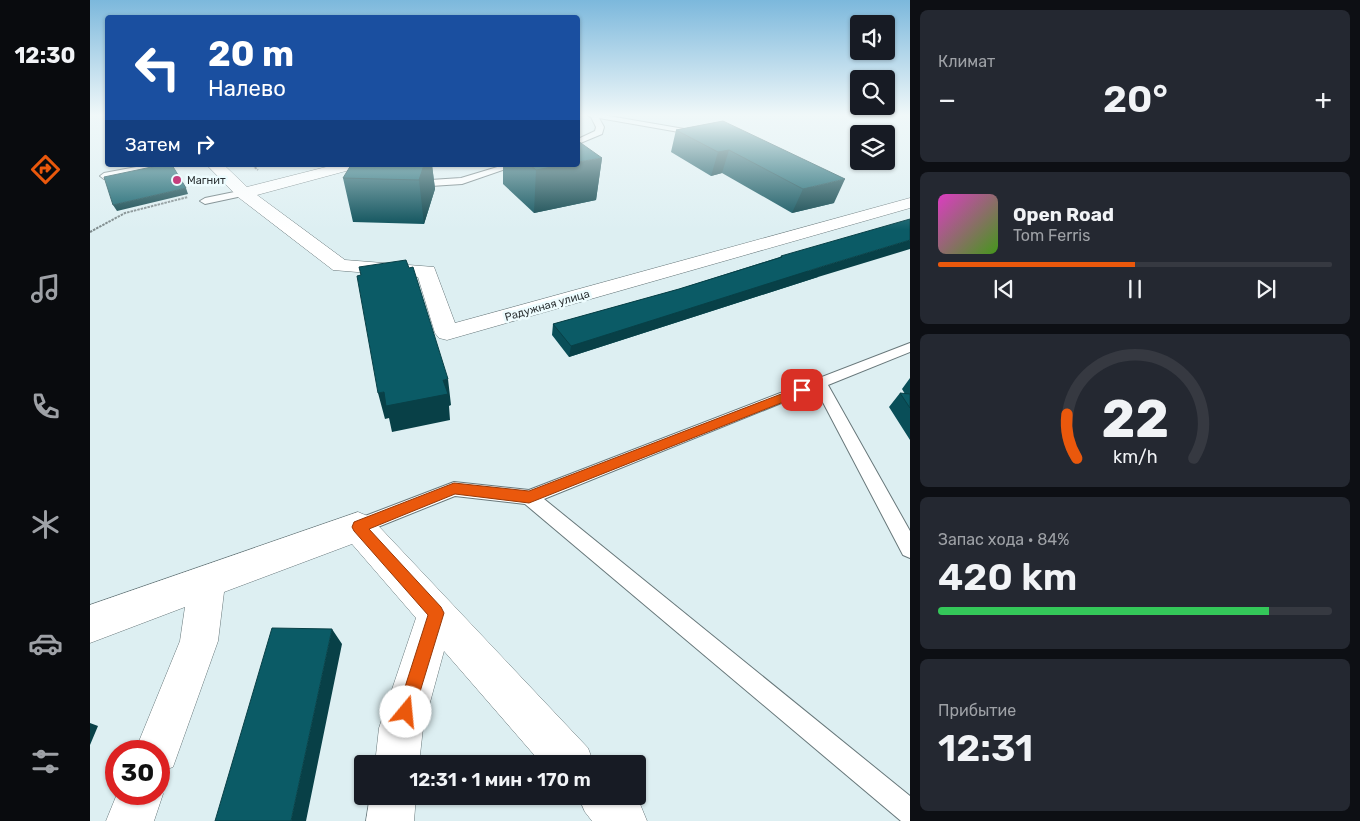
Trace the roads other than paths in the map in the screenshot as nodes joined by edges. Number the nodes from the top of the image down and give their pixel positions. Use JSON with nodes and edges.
{"nodes":[{"id":1,"x":150,"y":167,"type":"edge"},
{"id":2,"x":217,"y":167,"type":"edge"},
{"id":3,"x":507,"y":167,"type":"edge"},
{"id":4,"x":343,"y":170,"type":"edge"},
{"id":5,"x":104,"y":176,"type":"edge"},
{"id":6,"x":405,"y":184,"type":"edge"},
{"id":7,"x":240,"y":189,"type":"junction"},
{"id":8,"x":205,"y":201,"type":"dead end"},
{"id":9,"x":910,"y":203,"type":"edge"},
{"id":10,"x":910,"y":348,"type":"edge"},
{"id":11,"x":820,"y":383,"type":"junction"},
{"id":12,"x":529,"y":497,"type":"junction"},
{"id":13,"x":358,"y":527,"type":"junction"},
{"id":14,"x":910,"y":549,"type":"edge"},
{"id":15,"x":208,"y":582,"type":"junction"},
{"id":16,"x":436,"y":613,"type":"junction"},
{"id":17,"x":90,"y":624,"type":"edge"},
{"id":18,"x":161,"y":740,"type":"edge"},
{"id":19,"x":398,"y":755,"type":"edge"},
{"id":20,"x":564,"y":755,"type":"edge"},
{"id":21,"x":136,"y":805,"type":"edge"},
{"id":22,"x":392,"y":805,"type":"edge"},
{"id":23,"x":609,"y":805,"type":"edge"},
{"id":24,"x":910,"y":812,"type":"edge"},
{"id":25,"x":130,"y":821,"type":"edge"},
{"id":26,"x":390,"y":821,"type":"edge"},
{"id":27,"x":623,"y":821,"type":"edge"}],
"edges":[{"from":1,"to":5,"type":"lane"},
{"from":2,"to":7,"type":"street"},
{"from":3,"to":6,"type":"lane"},
{"from":4,"to":7,"type":"street"},
{"from":7,"to":8,"type":"lane"},
{"from":7,"to":9,"type":"street","name":"Радужная улица"},
{"from":10,"to":11,"type":"lane"},
{"from":11,"to":12,"type":"lane"},
{"from":11,"to":14,"type":"lane"},
{"from":12,"to":13,"type":"lane"},
{"from":12,"to":24,"type":"lane"},
{"from":13,"to":15,"type":"street"},
{"from":13,"to":16,"type":"street"},
{"from":15,"to":17,"type":"street"},
{"from":15,"to":18,"type":"street"},
{"from":16,"to":19,"type":"street"},
{"from":16,"to":20,"type":"street"},
{"from":21,"to":25,"type":"street"},
{"from":22,"to":26,"type":"street"},
{"from":23,"to":27,"type":"street"}]}
